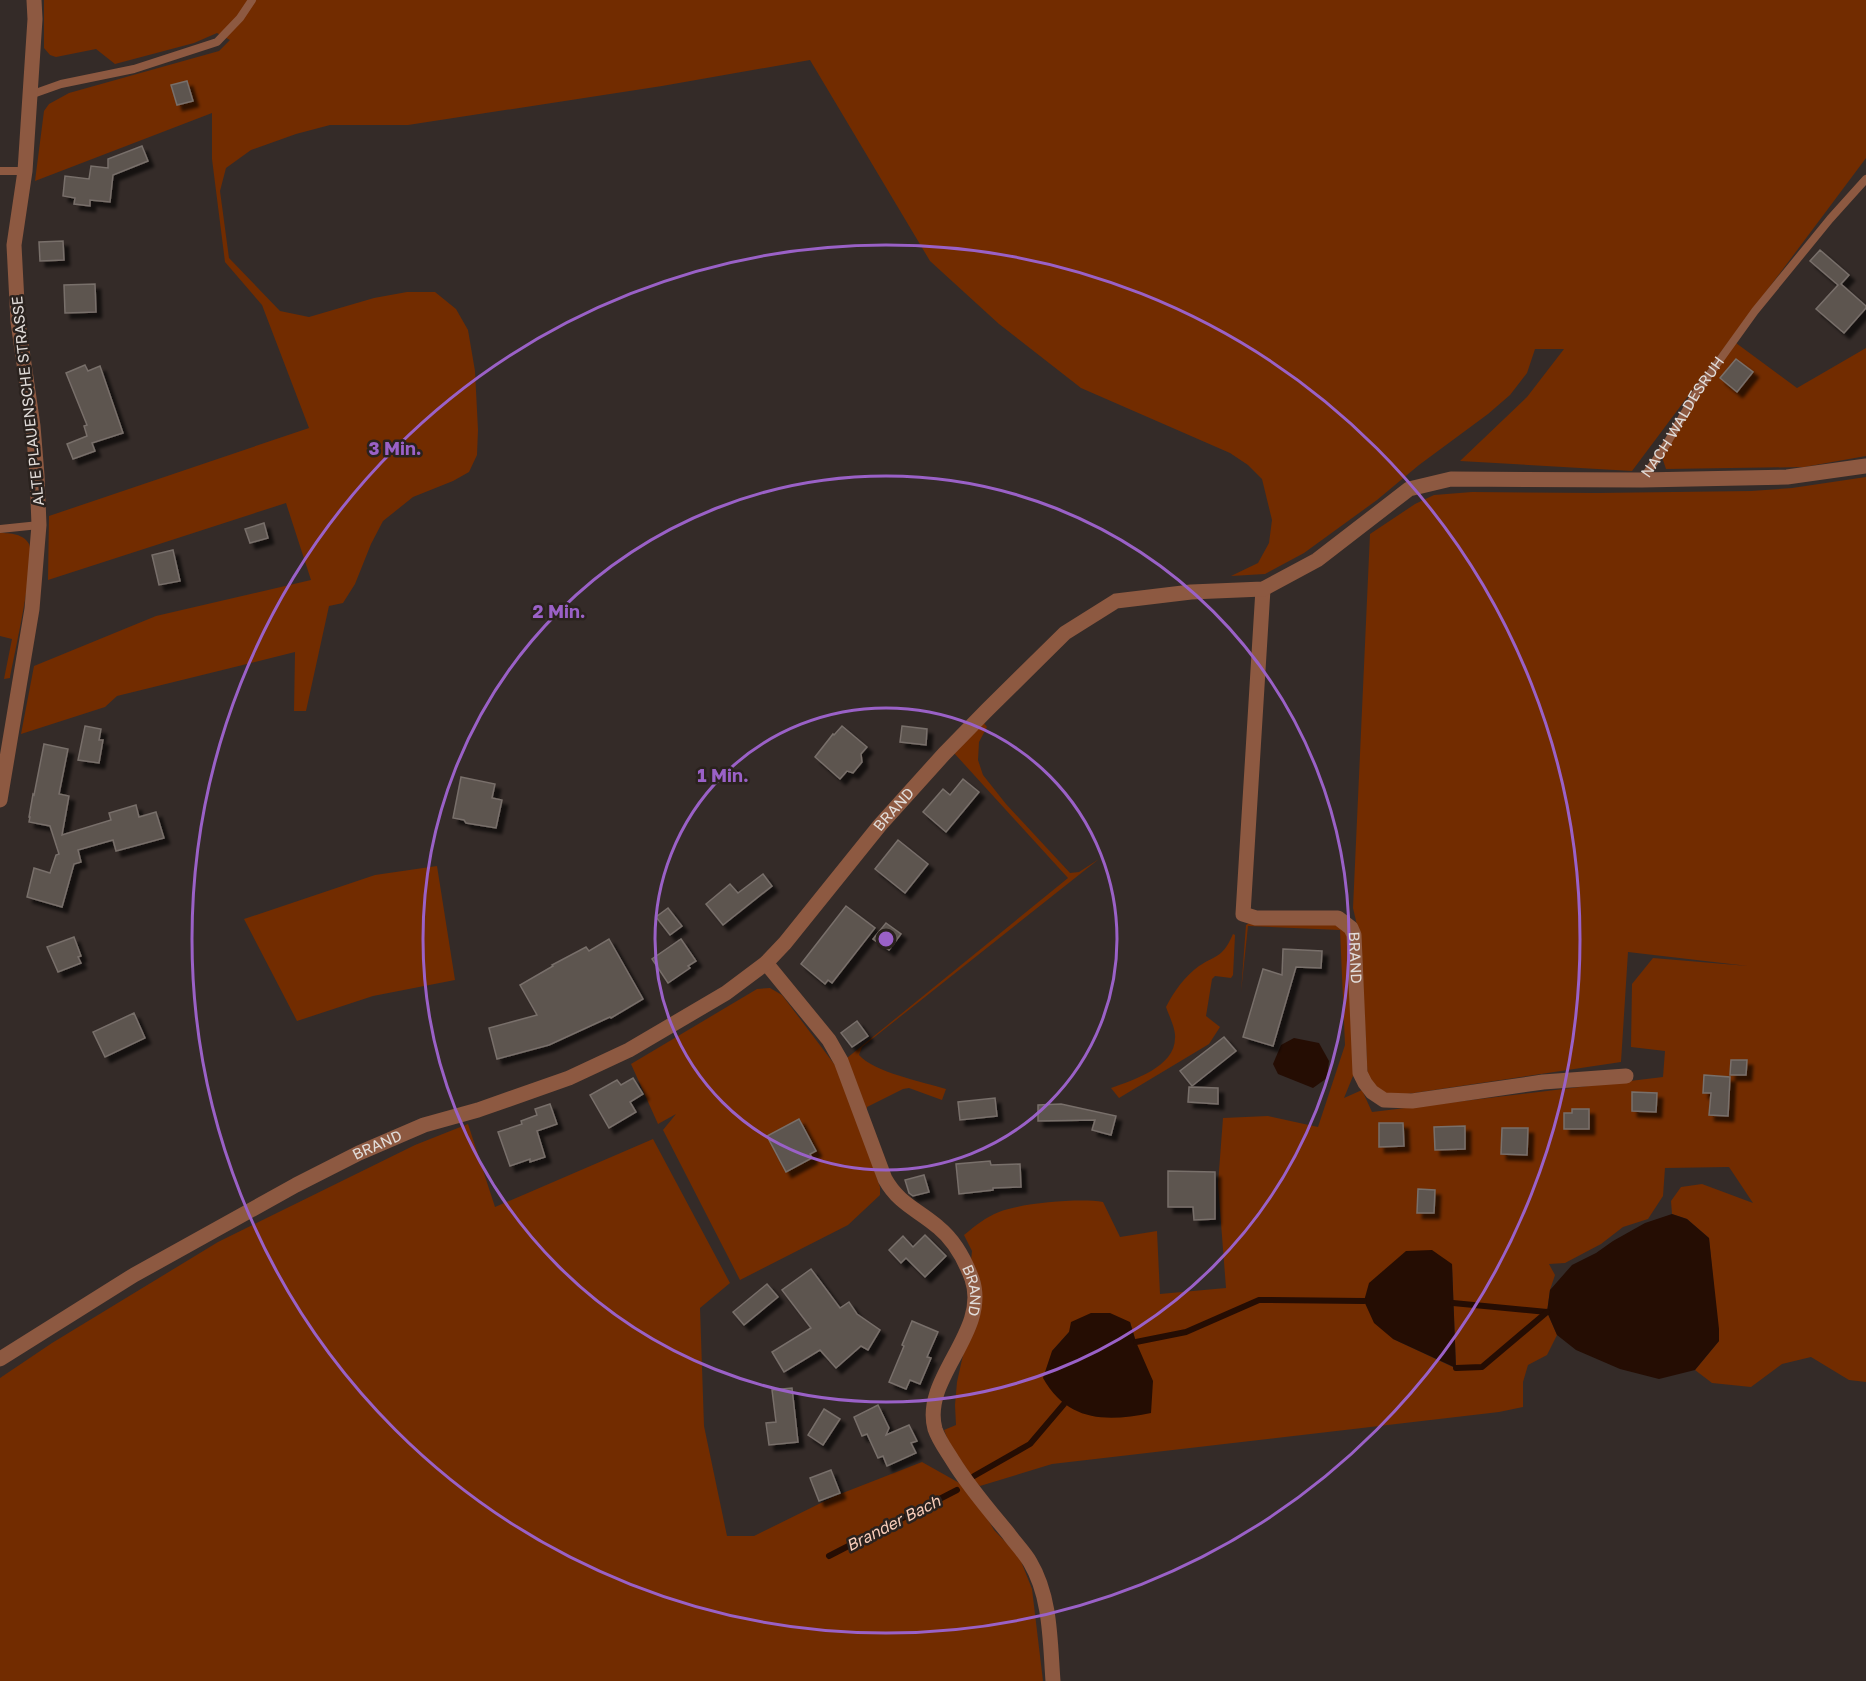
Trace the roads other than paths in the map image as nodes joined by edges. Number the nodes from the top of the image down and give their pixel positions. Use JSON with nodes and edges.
{"nodes":[{"id":1,"x":34,"y":0,"type":"edge"},
{"id":2,"x":252,"y":0,"type":"edge"},
{"id":3,"x":30,"y":95,"type":"junction"},
{"id":4,"x":0,"y":171,"type":"edge"},
{"id":5,"x":25,"y":171,"type":"junction"},
{"id":6,"x":1866,"y":179,"type":"edge"},
{"id":7,"x":1866,"y":466,"type":"edge"},
{"id":8,"x":1642,"y":480,"type":"junction"},
{"id":9,"x":39,"y":525,"type":"junction"},
{"id":10,"x":0,"y":529,"type":"edge"},
{"id":11,"x":1263,"y":589,"type":"junction"},
{"id":12,"x":0,"y":800,"type":"edge"},
{"id":13,"x":766,"y":963,"type":"junction"},
{"id":14,"x":1626,"y":1076,"type":"dead end"},
{"id":15,"x":0,"y":1359,"type":"edge"},
{"id":16,"x":1053,"y":1681,"type":"edge"}],
"edges":[{"from":1,"to":3,"type":"street","name":"ALTE PLAUENSCHE STRASSE"},
{"from":2,"to":3,"type":"lane"},
{"from":3,"to":5,"type":"street","name":"ALTE PLAUENSCHE STRASSE"},
{"from":4,"to":5,"type":"lane"},
{"from":5,"to":9,"type":"street","name":"ALTE PLAUENSCHE STRASSE"},
{"from":6,"to":8,"type":"lane","name":"NACH WALDESRUH"},
{"from":7,"to":8,"type":"street","name":"NACH WALDESRUH"},
{"from":8,"to":11,"type":"street","name":"BRAND"},
{"from":9,"to":10,"type":"lane"},
{"from":9,"to":12,"type":"street","name":"ALTE PLAUENSCHE STRASSE"},
{"from":11,"to":13,"type":"street","name":"BRAND"},
{"from":11,"to":14,"type":"street","name":"BRAND"},
{"from":13,"to":15,"type":"street","name":"BRAND"},
{"from":13,"to":16,"type":"street","name":"BRAND"}]}
